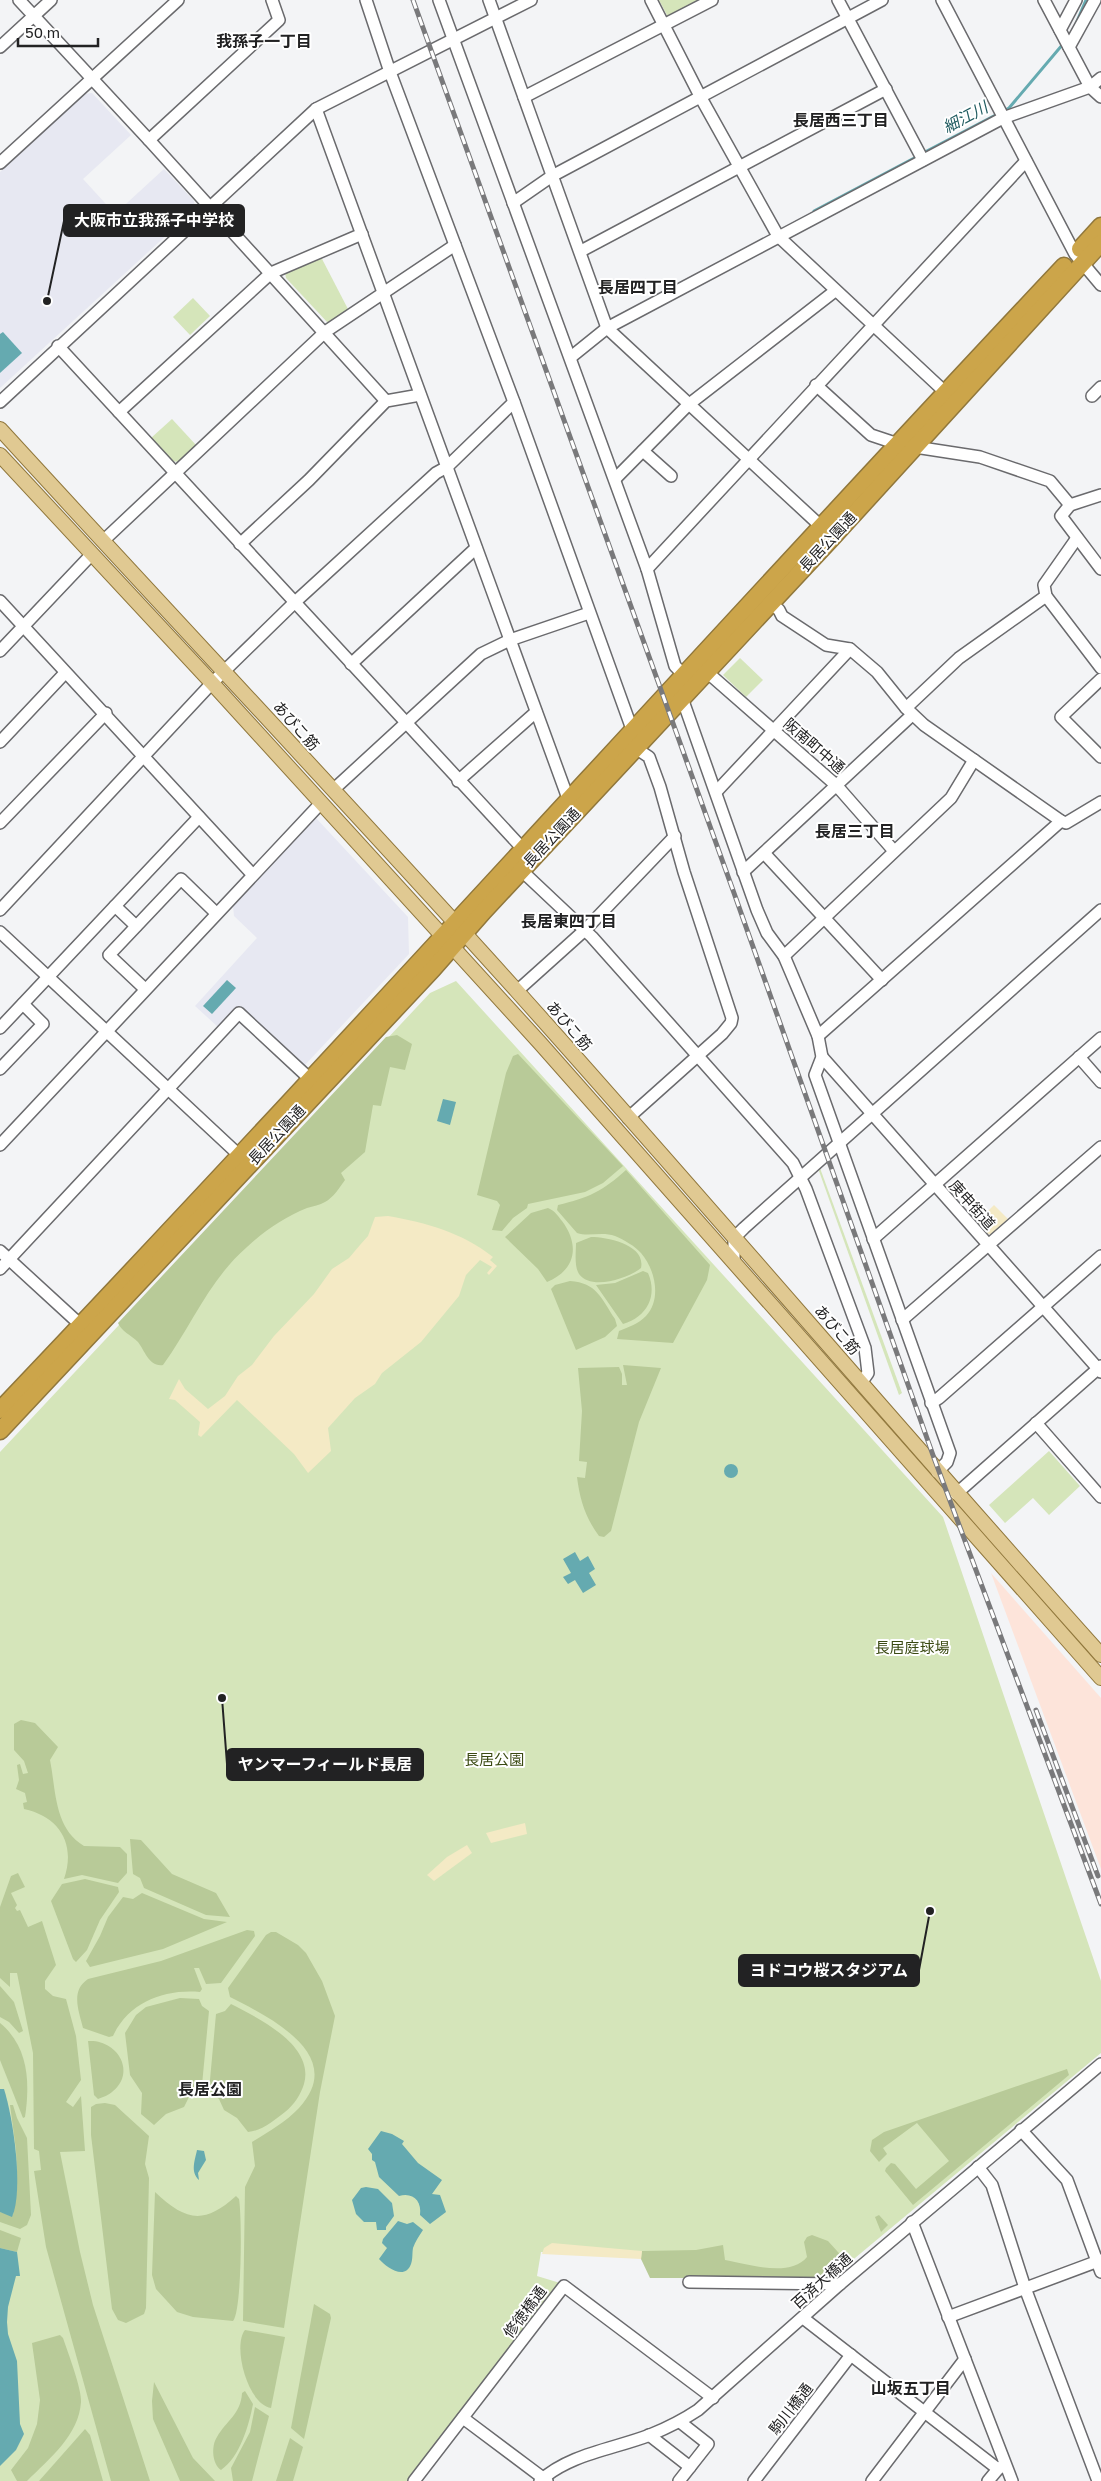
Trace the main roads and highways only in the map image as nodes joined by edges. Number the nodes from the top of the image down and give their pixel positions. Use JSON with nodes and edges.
{"nodes":[{"id":1,"x":1101,"y":226,"type":"edge"},
{"id":2,"x":1101,"y":243,"type":"edge"},
{"id":3,"x":1078,"y":259,"type":"junction"},
{"id":4,"x":0,"y":429,"type":"edge"},
{"id":5,"x":0,"y":455,"type":"edge"},
{"id":6,"x":827,"y":532,"type":"junction"},
{"id":7,"x":459,"y":928,"type":"junction"},
{"id":8,"x":448,"y":941,"type":"junction"},
{"id":9,"x":86,"y":1329,"type":"junction"},
{"id":10,"x":0,"y":1410,"type":"edge"},
{"id":11,"x":0,"y":1431,"type":"edge"},
{"id":12,"x":1101,"y":1655,"type":"edge"},
{"id":13,"x":1101,"y":1678,"type":"edge"}],
"edges":[{"from":1,"to":3,"type":"highway","name":"長居公園通"},
{"from":2,"to":3,"type":"highway","name":"長居公園通"},
{"from":3,"to":6,"type":"highway","name":"長居公園通"},
{"from":3,"to":6,"type":"highway","name":"長居公園通"},
{"from":4,"to":7,"type":"main road","name":"あびこ筋"},
{"from":5,"to":8,"type":"main road"},
{"from":6,"to":7,"type":"highway","name":"長居公園通"},
{"from":6,"to":7,"type":"highway","name":"長居公園通"},
{"from":7,"to":8,"type":"highway","name":"長居公園通"},
{"from":7,"to":12,"type":"main road","name":"あびこ筋"},
{"from":8,"to":9,"type":"highway","name":"長居公園通"},
{"from":8,"to":9,"type":"highway","name":"長居公園通"},
{"from":8,"to":13,"type":"main road"},
{"from":9,"to":10,"type":"highway","name":"長居公園通"},
{"from":9,"to":11,"type":"highway","name":"長居公園通"}]}
